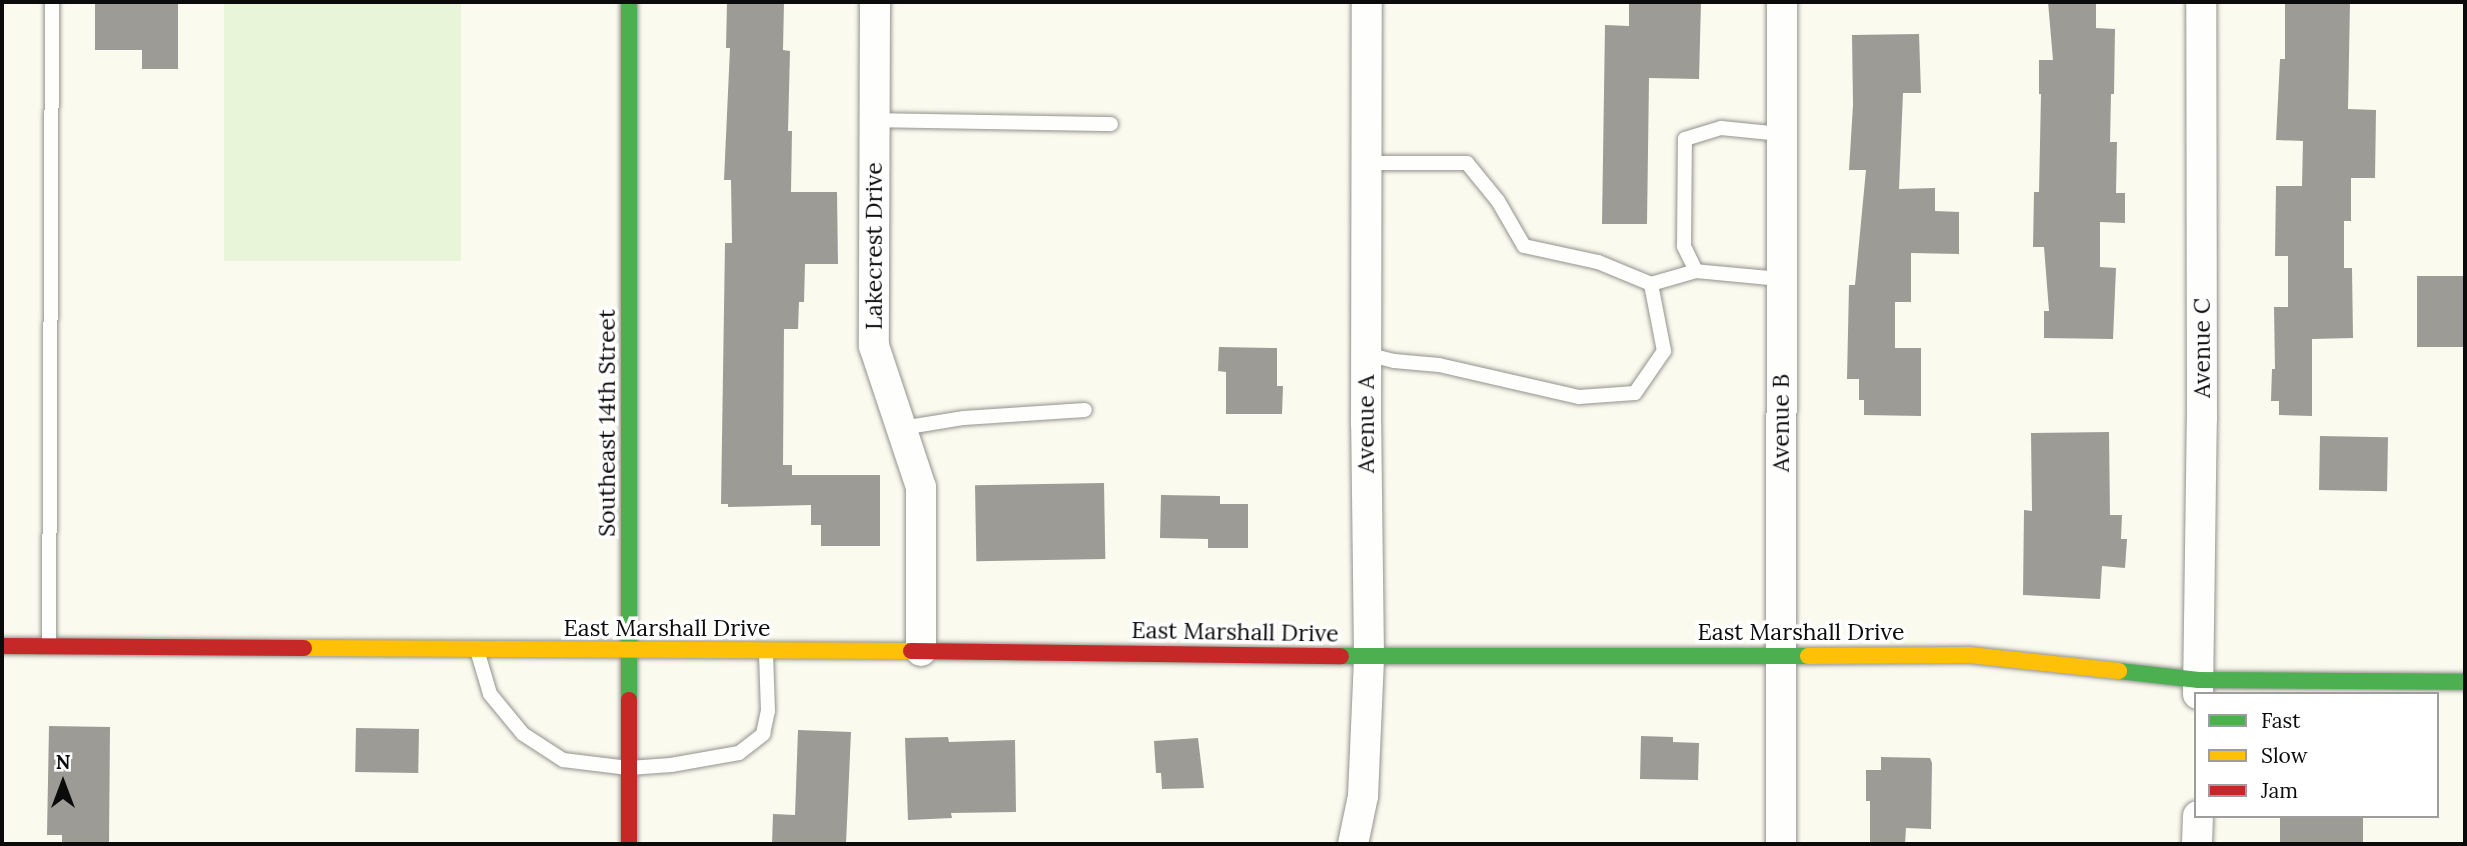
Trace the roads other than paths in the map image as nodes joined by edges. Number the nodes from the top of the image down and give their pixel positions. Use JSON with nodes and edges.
{"nodes":[{"id":1,"x":52,"y":2,"type":"edge"},
{"id":2,"x":629,"y":2,"type":"edge"},
{"id":3,"x":875,"y":2,"type":"edge"},
{"id":4,"x":1367,"y":2,"type":"edge"},
{"id":5,"x":1782,"y":2,"type":"edge"},
{"id":6,"x":2201,"y":2,"type":"edge"},
{"id":7,"x":875,"y":120,"type":"junction"},
{"id":8,"x":1111,"y":124,"type":"dead end"},
{"id":9,"x":1781,"y":134,"type":"junction"},
{"id":10,"x":1366,"y":163,"type":"junction"},
{"id":11,"x":1696,"y":271,"type":"junction"},
{"id":12,"x":1780,"y":279,"type":"junction"},
{"id":13,"x":1651,"y":284,"type":"junction"},
{"id":14,"x":1366,"y":354,"type":"junction"},
{"id":15,"x":1085,"y":410,"type":"dead end"},
{"id":16,"x":902,"y":428,"type":"junction"},
{"id":17,"x":2,"y":646,"type":"edge"},
{"id":18,"x":49,"y":646,"type":"junction"},
{"id":19,"x":477,"y":649,"type":"junction"},
{"id":20,"x":629,"y":650,"type":"junction"},
{"id":21,"x":766,"y":651,"type":"junction"},
{"id":22,"x":921,"y":651,"type":"junction"},
{"id":23,"x":1782,"y":654,"type":"junction"},
{"id":24,"x":1369,"y":657,"type":"junction"},
{"id":25,"x":2465,"y":682,"type":"edge"},
{"id":26,"x":2198,"y":687,"type":"edge"},
{"id":27,"x":629,"y":768,"type":"junction"},
{"id":28,"x":2197,"y":818,"type":"edge"},
{"id":29,"x":629,"y":844,"type":"edge"},
{"id":30,"x":1353,"y":844,"type":"edge"},
{"id":31,"x":1781,"y":844,"type":"edge"},
{"id":32,"x":2197,"y":844,"type":"edge"}],
"edges":[{"from":1,"to":18,"type":"lane"},
{"from":2,"to":20,"type":"street","name":"Southeast 14th Street"},
{"from":3,"to":7,"type":"street","name":"Lakecrest Drive"},
{"from":4,"to":10,"type":"street","name":"Avenue A"},
{"from":5,"to":9,"type":"street","name":"Avenue B"},
{"from":6,"to":26,"type":"street","name":"Avenue C"},
{"from":7,"to":8,"type":"lane"},
{"from":7,"to":16,"type":"street","name":"Lakecrest Drive"},
{"from":9,"to":11,"type":"lane"},
{"from":9,"to":12,"type":"street","name":"Avenue B"},
{"from":10,"to":13,"type":"lane"},
{"from":10,"to":14,"type":"street","name":"Avenue A"},
{"from":11,"to":12,"type":"lane"},
{"from":11,"to":13,"type":"lane"},
{"from":12,"to":23,"type":"street","name":"Avenue B"},
{"from":13,"to":14,"type":"lane"},
{"from":14,"to":24,"type":"street","name":"Avenue A"},
{"from":15,"to":16,"type":"lane"},
{"from":16,"to":22,"type":"street","name":"Lakecrest Drive"},
{"from":17,"to":18,"type":"street","name":"East Marshall Drive"},
{"from":18,"to":19,"type":"street","name":"East Marshall Drive"},
{"from":19,"to":20,"type":"street","name":"East Marshall Drive"},
{"from":19,"to":27,"type":"lane"},
{"from":20,"to":21,"type":"street","name":"East Marshall Drive"},
{"from":20,"to":27,"type":"street","name":"Southeast 14th Street"},
{"from":21,"to":22,"type":"street","name":"East Marshall Drive"},
{"from":21,"to":27,"type":"lane"},
{"from":22,"to":24,"type":"street","name":"East Marshall Drive"},
{"from":23,"to":24,"type":"street","name":"East Marshall Drive"},
{"from":23,"to":26,"type":"street","name":"East Marshall Drive"},
{"from":23,"to":31,"type":"street","name":"Avenue B"},
{"from":24,"to":30,"type":"street","name":"Avenue A"},
{"from":25,"to":26,"type":"street","name":"East Marshall Drive"},
{"from":27,"to":29,"type":"street","name":"Southeast 14th Street"},
{"from":28,"to":32,"type":"street"}]}
